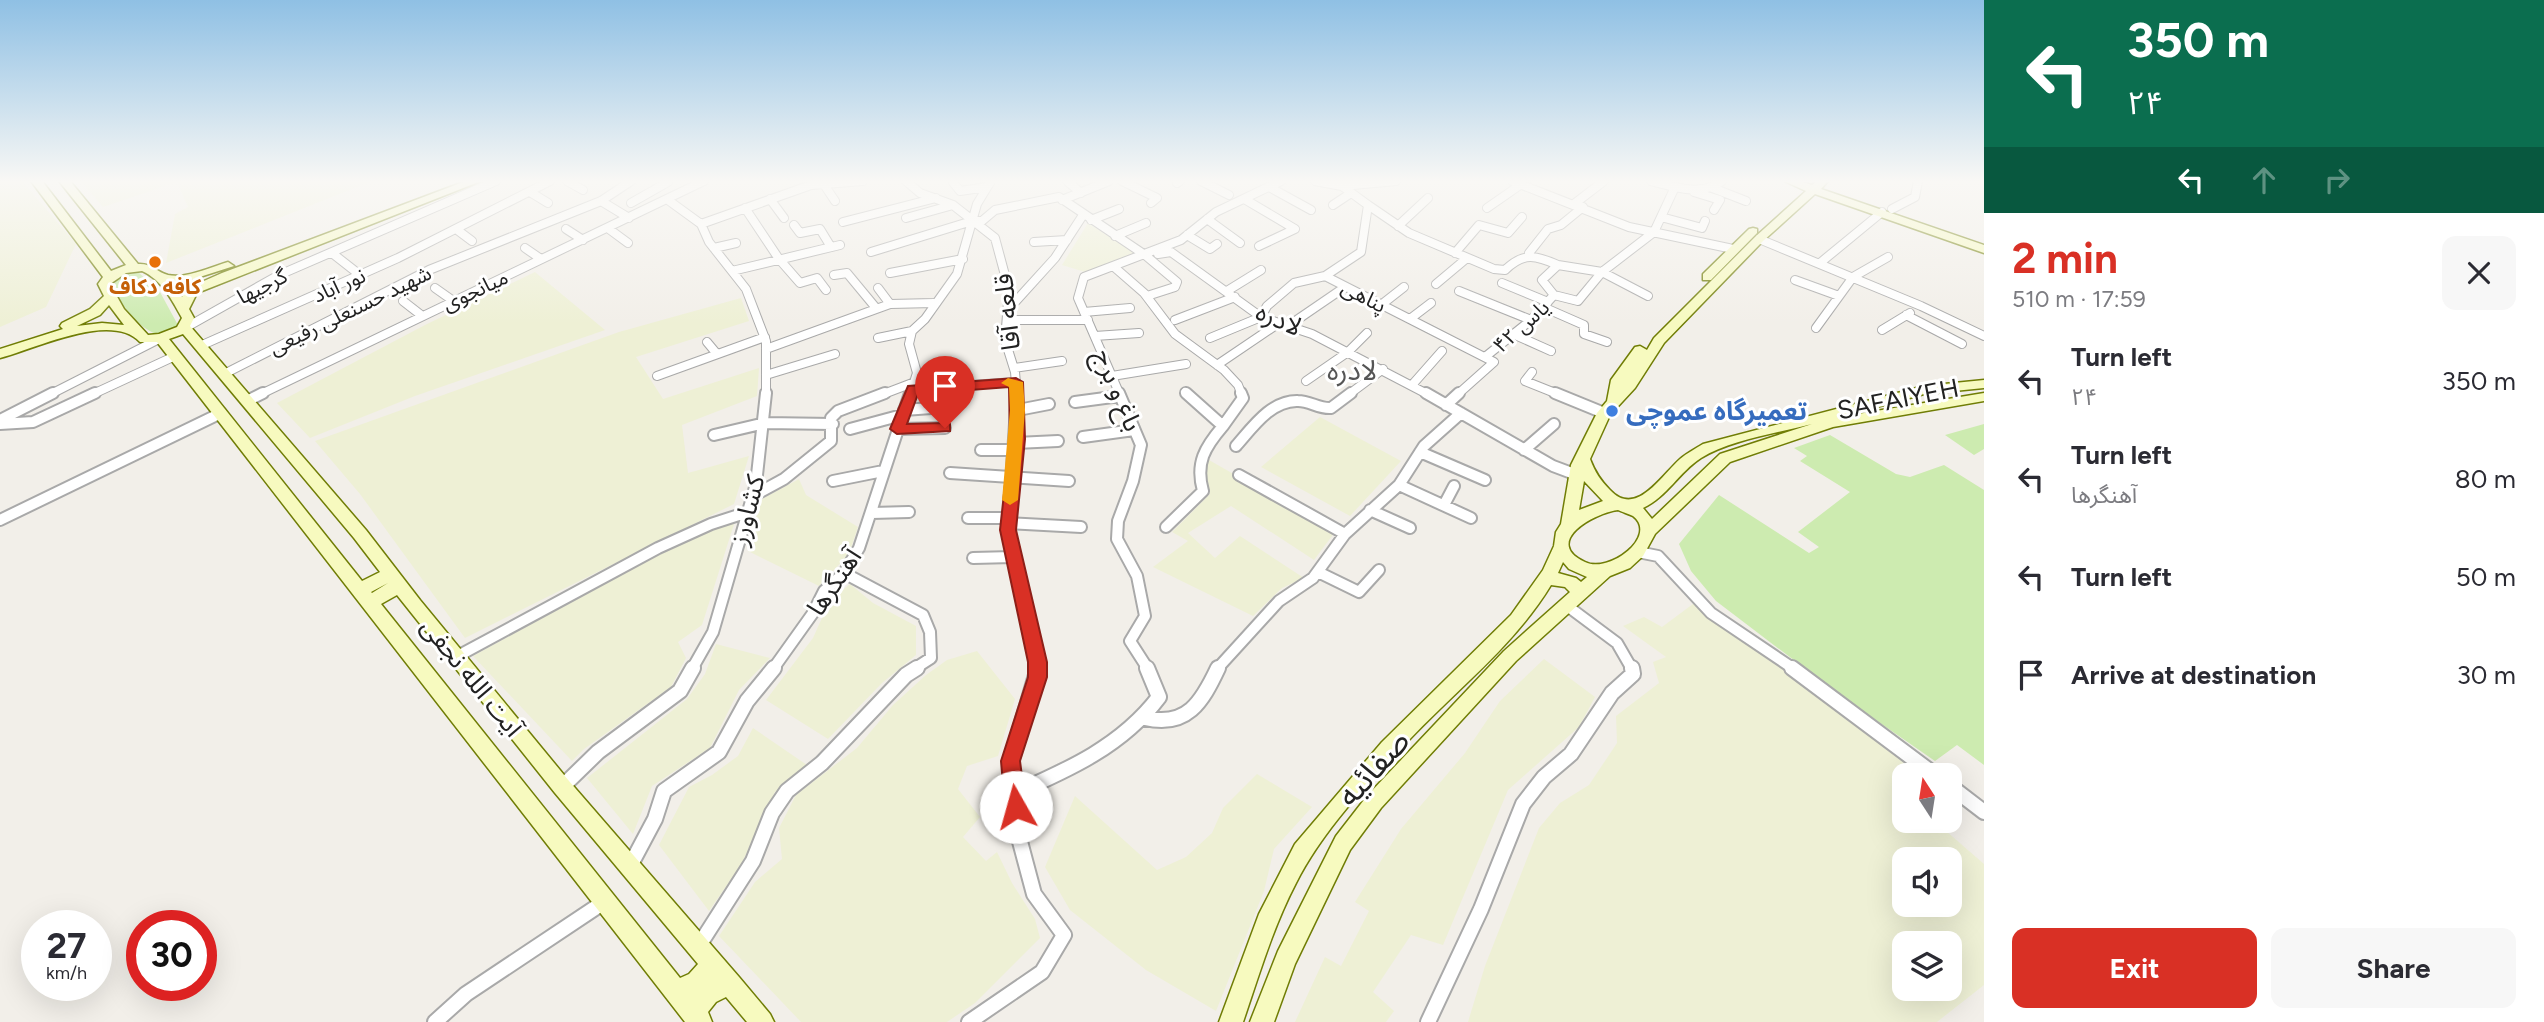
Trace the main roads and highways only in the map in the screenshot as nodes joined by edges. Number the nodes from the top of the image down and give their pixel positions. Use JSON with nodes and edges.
{"nodes":[{"id":1,"x":73,"y":229,"type":"edge"},
{"id":2,"x":102,"y":229,"type":"edge"},
{"id":3,"x":334,"y":229,"type":"edge"},
{"id":4,"x":344,"y":229,"type":"edge"},
{"id":5,"x":1758,"y":229,"type":"edge"},
{"id":6,"x":1769,"y":229,"type":"edge"},
{"id":7,"x":1932,"y":229,"type":"edge"},
{"id":8,"x":1942,"y":229,"type":"edge"},
{"id":9,"x":1984,"y":242,"type":"edge"},
{"id":10,"x":1984,"y":249,"type":"edge"},
{"id":11,"x":129,"y":262,"type":"junction"},
{"id":12,"x":105,"y":271,"type":"junction"},
{"id":13,"x":159,"y":277,"type":"junction"},
{"id":14,"x":197,"y":282,"type":"junction"},
{"id":15,"x":110,"y":298,"type":"junction"},
{"id":16,"x":183,"y":309,"type":"junction"},
{"id":17,"x":82,"y":319,"type":"junction"},
{"id":18,"x":94,"y":327,"type":"junction"},
{"id":19,"x":137,"y":331,"type":"junction"},
{"id":20,"x":193,"y":337,"type":"junction"},
{"id":21,"x":168,"y":347,"type":"junction"},
{"id":22,"x":17,"y":348,"type":"junction"},
{"id":23,"x":0,"y":354,"type":"edge"},
{"id":24,"x":1984,"y":384,"type":"edge"},
{"id":25,"x":1984,"y":397,"type":"edge"},
{"id":26,"x":1614,"y":400,"type":"junction"},
{"id":27,"x":1580,"y":468,"type":"junction"},
{"id":28,"x":1621,"y":505,"type":"junction"},
{"id":29,"x":1569,"y":524,"type":"junction"},
{"id":30,"x":1650,"y":530,"type":"junction"},
{"id":31,"x":1562,"y":546,"type":"junction"},
{"id":32,"x":1604,"y":571,"type":"junction"},
{"id":33,"x":1549,"y":578,"type":"junction"},
{"id":34,"x":395,"y":580,"type":"junction"},
{"id":35,"x":364,"y":596,"type":"junction"},
{"id":36,"x":1573,"y":599,"type":"junction"},
{"id":37,"x":1411,"y":725,"type":"junction"},
{"id":38,"x":1432,"y":740,"type":"junction"},
{"id":39,"x":705,"y":955,"type":"junction"},
{"id":40,"x":731,"y":985,"type":"junction"},
{"id":41,"x":675,"y":990,"type":"junction"},
{"id":42,"x":697,"y":1019,"type":"edge"},
{"id":43,"x":762,"y":1022,"type":"edge"},
{"id":44,"x":1231,"y":1022,"type":"edge"},
{"id":45,"x":1262,"y":1022,"type":"edge"}],
"edges":[{"from":1,"to":12,"type":"main road"},
{"from":2,"to":11,"type":"main road"},
{"from":3,"to":14,"type":"main road"},
{"from":4,"to":14,"type":"main road"},
{"from":5,"to":26,"type":"main road"},
{"from":6,"to":26,"type":"main road"},
{"from":7,"to":10,"type":"main road"},
{"from":8,"to":9,"type":"main road"},
{"from":11,"to":12,"type":"main road"},
{"from":11,"to":13,"type":"main road"},
{"from":12,"to":15,"type":"main road"},
{"from":13,"to":14,"type":"main road"},
{"from":13,"to":16,"type":"main road"},
{"from":14,"to":16,"type":"main road"},
{"from":15,"to":17,"type":"main road"},
{"from":15,"to":19,"type":"main road"},
{"from":16,"to":20,"type":"main road"},
{"from":17,"to":18,"type":"main road"},
{"from":17,"to":22,"type":"main road"},
{"from":18,"to":19,"type":"main road"},
{"from":18,"to":22,"type":"main road"},
{"from":19,"to":21,"type":"main road"},
{"from":20,"to":21,"type":"main road"},
{"from":20,"to":34,"type":"main road","name":"آیت الله نجفی"},
{"from":21,"to":35,"type":"main road","name":"آیت الله نجفی"},
{"from":22,"to":23,"type":"main road"},
{"from":24,"to":28,"type":"main road","name":"SAFAIYEH"},
{"from":25,"to":30,"type":"main road","name":"SAFAIYEH"},
{"from":26,"to":27,"type":"main road"},
{"from":27,"to":28,"type":"main road"},
{"from":27,"to":29,"type":"main road"},
{"from":28,"to":29,"type":"main road"},
{"from":28,"to":30,"type":"main road"},
{"from":29,"to":31,"type":"main road"},
{"from":30,"to":32,"type":"main road"},
{"from":31,"to":32,"type":"main road"},
{"from":31,"to":33,"type":"main road","name":"صفائیه"},
{"from":32,"to":36,"type":"main road","name":"صفائیه"},
{"from":33,"to":36,"type":"main road"},
{"from":33,"to":37,"type":"main road","name":"صفائیه"},
{"from":34,"to":35,"type":"main road"},
{"from":34,"to":39,"type":"main road","name":"آیت الله نجفی"},
{"from":35,"to":41,"type":"main road","name":"آیت الله نجفی"},
{"from":36,"to":38,"type":"main road","name":"صفائیه"},
{"from":37,"to":38,"type":"main road"},
{"from":37,"to":44,"type":"main road","name":"صفائیه"},
{"from":38,"to":45,"type":"main road","name":"صفائیه"},
{"from":39,"to":40,"type":"main road","name":"آیت الله نجفی"},
{"from":39,"to":41,"type":"main road"},
{"from":40,"to":42,"type":"main road"},
{"from":40,"to":43,"type":"main road","name":"آیت الله نجفی"},
{"from":41,"to":42,"type":"main road","name":"آیت الله نجفی"}]}
